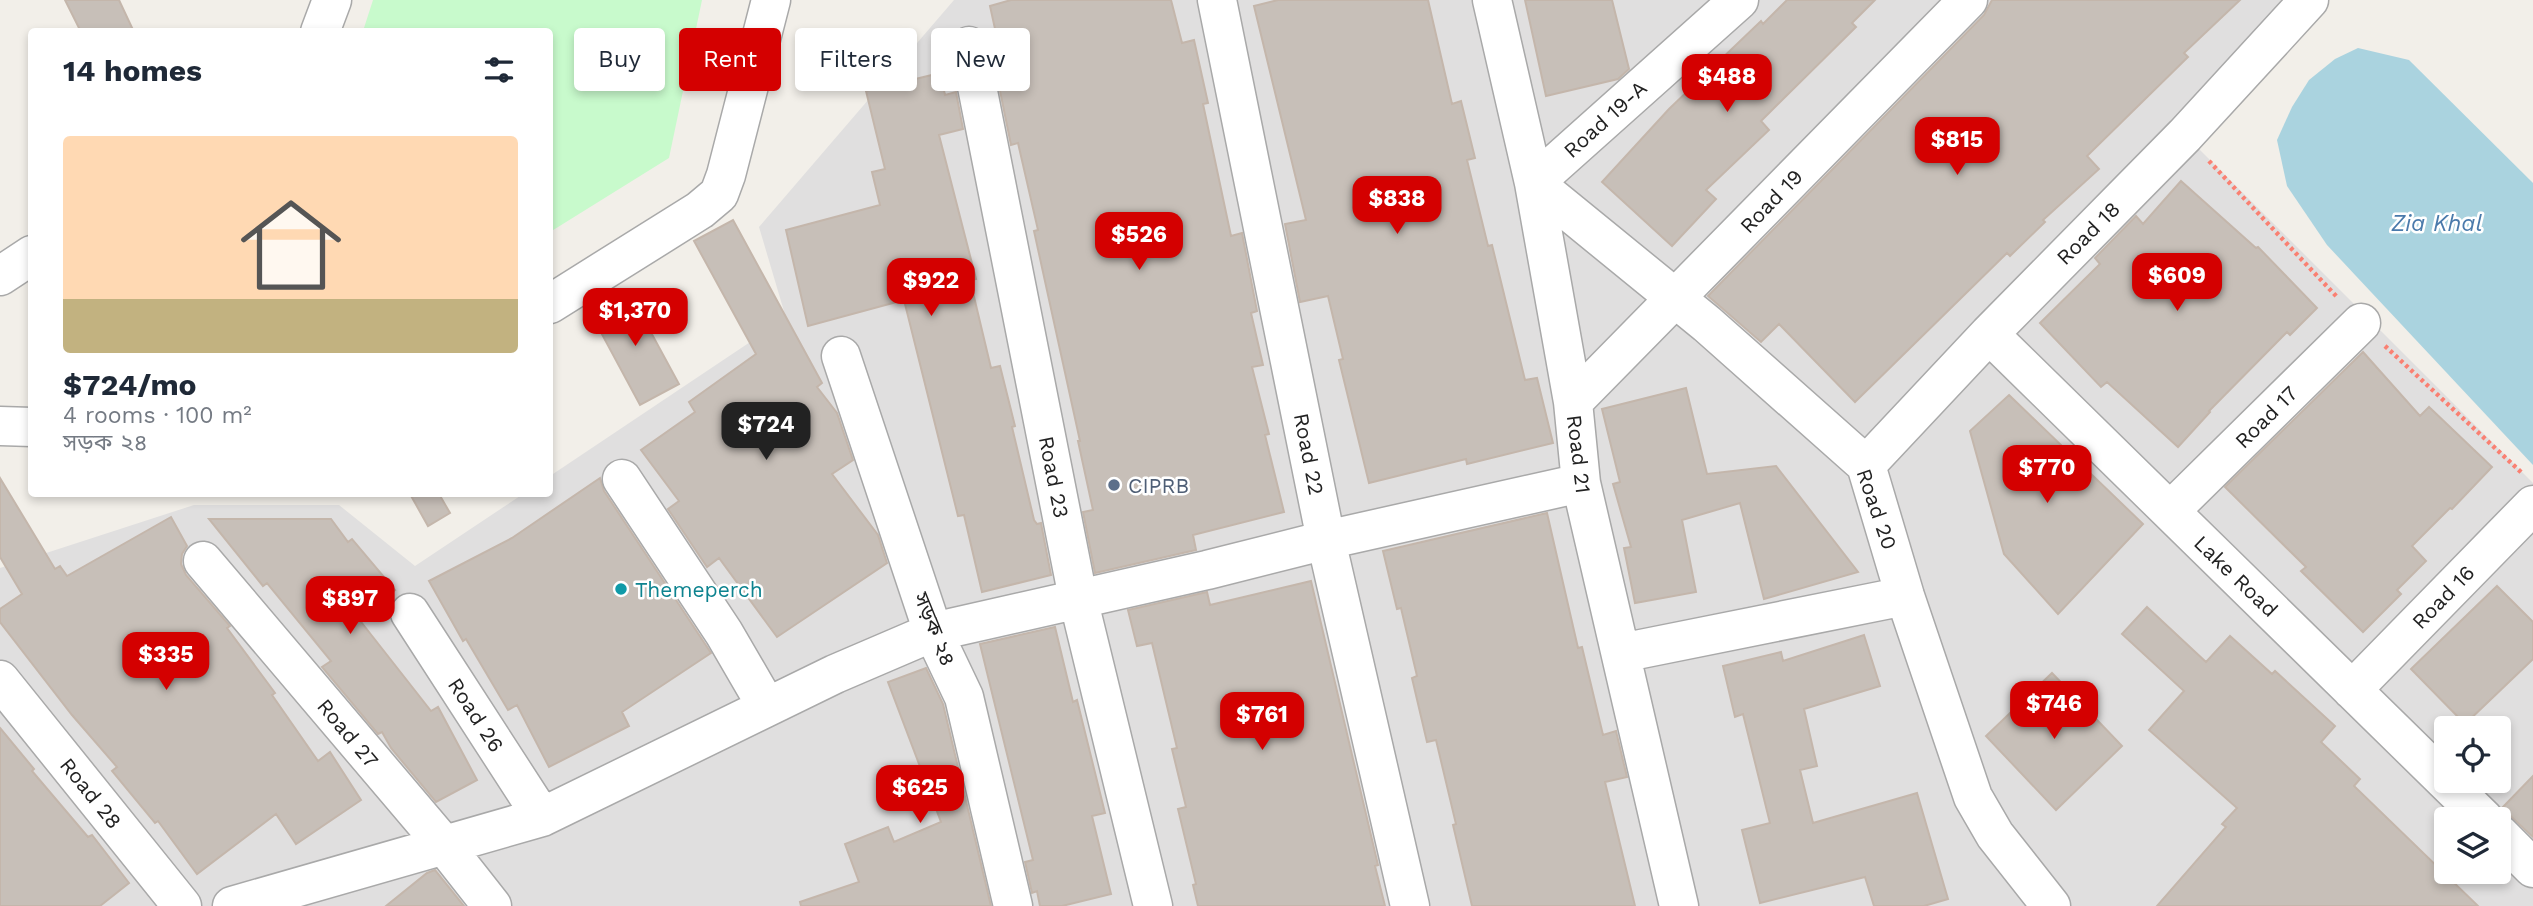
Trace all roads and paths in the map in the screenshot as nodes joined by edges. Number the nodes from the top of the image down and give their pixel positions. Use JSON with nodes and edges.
{"nodes":[{"id":1,"x":332,"y":0,"type":"edge"},
{"id":2,"x":771,"y":0,"type":"edge"},
{"id":3,"x":1217,"y":0,"type":"edge"},
{"id":4,"x":1492,"y":0,"type":"edge"},
{"id":5,"x":1968,"y":0,"type":"edge"},
{"id":6,"x":2309,"y":0,"type":"edge"},
{"id":7,"x":1735,"y":2,"type":"edge"},
{"id":8,"x":322,"y":28,"type":"edge"},
{"id":9,"x":978,"y":91,"type":"edge"},
{"id":10,"x":1534,"y":183,"type":"junction"},
{"id":11,"x":28,"y":258,"type":"edge"},
{"id":12,"x":0,"y":276,"type":"edge"},
{"id":13,"x":1675,"y":299,"type":"junction"},
{"id":14,"x":553,"y":302,"type":"edge"},
{"id":15,"x":2361,"y":323,"type":"dead end"},
{"id":16,"x":1989,"y":334,"type":"junction"},
{"id":17,"x":841,"y":356,"type":"dead end"},
{"id":18,"x":1573,"y":402,"type":"junction"},
{"id":19,"x":0,"y":426,"type":"edge"},
{"id":20,"x":28,"y":427,"type":"edge"},
{"id":21,"x":1866,"y":465,"type":"junction"},
{"id":22,"x":622,"y":479,"type":"dead end"},
{"id":23,"x":1581,"y":483,"type":"junction"},
{"id":24,"x":2533,"y":505,"type":"edge"},
{"id":25,"x":2170,"y":511,"type":"junction"},
{"id":26,"x":1326,"y":540,"type":"junction"},
{"id":27,"x":203,"y":561,"type":"dead end"},
{"id":28,"x":1906,"y":596,"type":"junction"},
{"id":29,"x":1078,"y":598,"type":"junction"},
{"id":30,"x":410,"y":613,"type":"dead end"},
{"id":31,"x":933,"y":632,"type":"junction"},
{"id":32,"x":1621,"y":653,"type":"junction"},
{"id":33,"x":0,"y":680,"type":"edge"},
{"id":34,"x":2352,"y":690,"type":"junction"},
{"id":35,"x":767,"y":707,"type":"junction"},
{"id":36,"x":2472,"y":807,"type":"edge"},
{"id":37,"x":542,"y":817,"type":"junction"},
{"id":38,"x":444,"y":845,"type":"junction"},
{"id":39,"x":2511,"y":846,"type":"edge"},
{"id":40,"x":2533,"y":867,"type":"edge"},
{"id":41,"x":182,"y":906,"type":"edge"},
{"id":42,"x":232,"y":906,"type":"edge"},
{"id":43,"x":492,"y":906,"type":"edge"},
{"id":44,"x":1013,"y":906,"type":"edge"},
{"id":45,"x":1153,"y":906,"type":"edge"},
{"id":46,"x":1410,"y":906,"type":"edge"},
{"id":47,"x":1679,"y":906,"type":"edge"},
{"id":48,"x":2051,"y":906,"type":"edge"}],
"edges":[{"from":1,"to":8,"type":"street"},
{"from":2,"to":14,"type":"street"},
{"from":3,"to":26,"type":"street","name":"Road 22"},
{"from":4,"to":10,"type":"street","name":"Road 21"},
{"from":5,"to":13,"type":"street","name":"Road 19"},
{"from":6,"to":16,"type":"street","name":"Road 18"},
{"from":7,"to":10,"type":"street","name":"Road 19-A"},
{"from":9,"to":29,"type":"street","name":"Road 23"},
{"from":10,"to":13,"type":"street","name":"Road 20"},
{"from":10,"to":18,"type":"street","name":"Road 21"},
{"from":11,"to":12,"type":"street"},
{"from":13,"to":18,"type":"street","name":"Road 19"},
{"from":13,"to":21,"type":"street","name":"Road 20"},
{"from":15,"to":25,"type":"street","name":"Road 17"},
{"from":16,"to":21,"type":"street","name":"Road 18"},
{"from":16,"to":25,"type":"street","name":"Lake Road"},
{"from":17,"to":31,"type":"street","name":"সড়ক ২৪"},
{"from":18,"to":23,"type":"street","name":"Road 21"},
{"from":19,"to":20,"type":"street"},
{"from":21,"to":28,"type":"street","name":"Road 20"},
{"from":22,"to":35,"type":"street"},
{"from":23,"to":26,"type":"street"},
{"from":23,"to":32,"type":"street","name":"Road 21"},
{"from":24,"to":34,"type":"street","name":"Road 16"},
{"from":25,"to":34,"type":"street","name":"Lake Road"},
{"from":26,"to":29,"type":"street"},
{"from":26,"to":46,"type":"street","name":"Road 22"},
{"from":27,"to":38,"type":"street","name":"Road 27"},
{"from":28,"to":32,"type":"street"},
{"from":28,"to":48,"type":"street","name":"Road 20"},
{"from":29,"to":31,"type":"street"},
{"from":29,"to":45,"type":"street","name":"Road 23"},
{"from":30,"to":37,"type":"street","name":"Road 26"},
{"from":31,"to":35,"type":"street"},
{"from":31,"to":44,"type":"street","name":"সড়ক ২৪"},
{"from":32,"to":47,"type":"street","name":"Road 21"},
{"from":33,"to":41,"type":"street","name":"Road 28"},
{"from":34,"to":36,"type":"street","name":"Lake Road"},
{"from":35,"to":37,"type":"street"},
{"from":37,"to":38,"type":"street"},
{"from":38,"to":42,"type":"street"},
{"from":38,"to":43,"type":"street","name":"Road 27"},
{"from":39,"to":40,"type":"street"}]}
